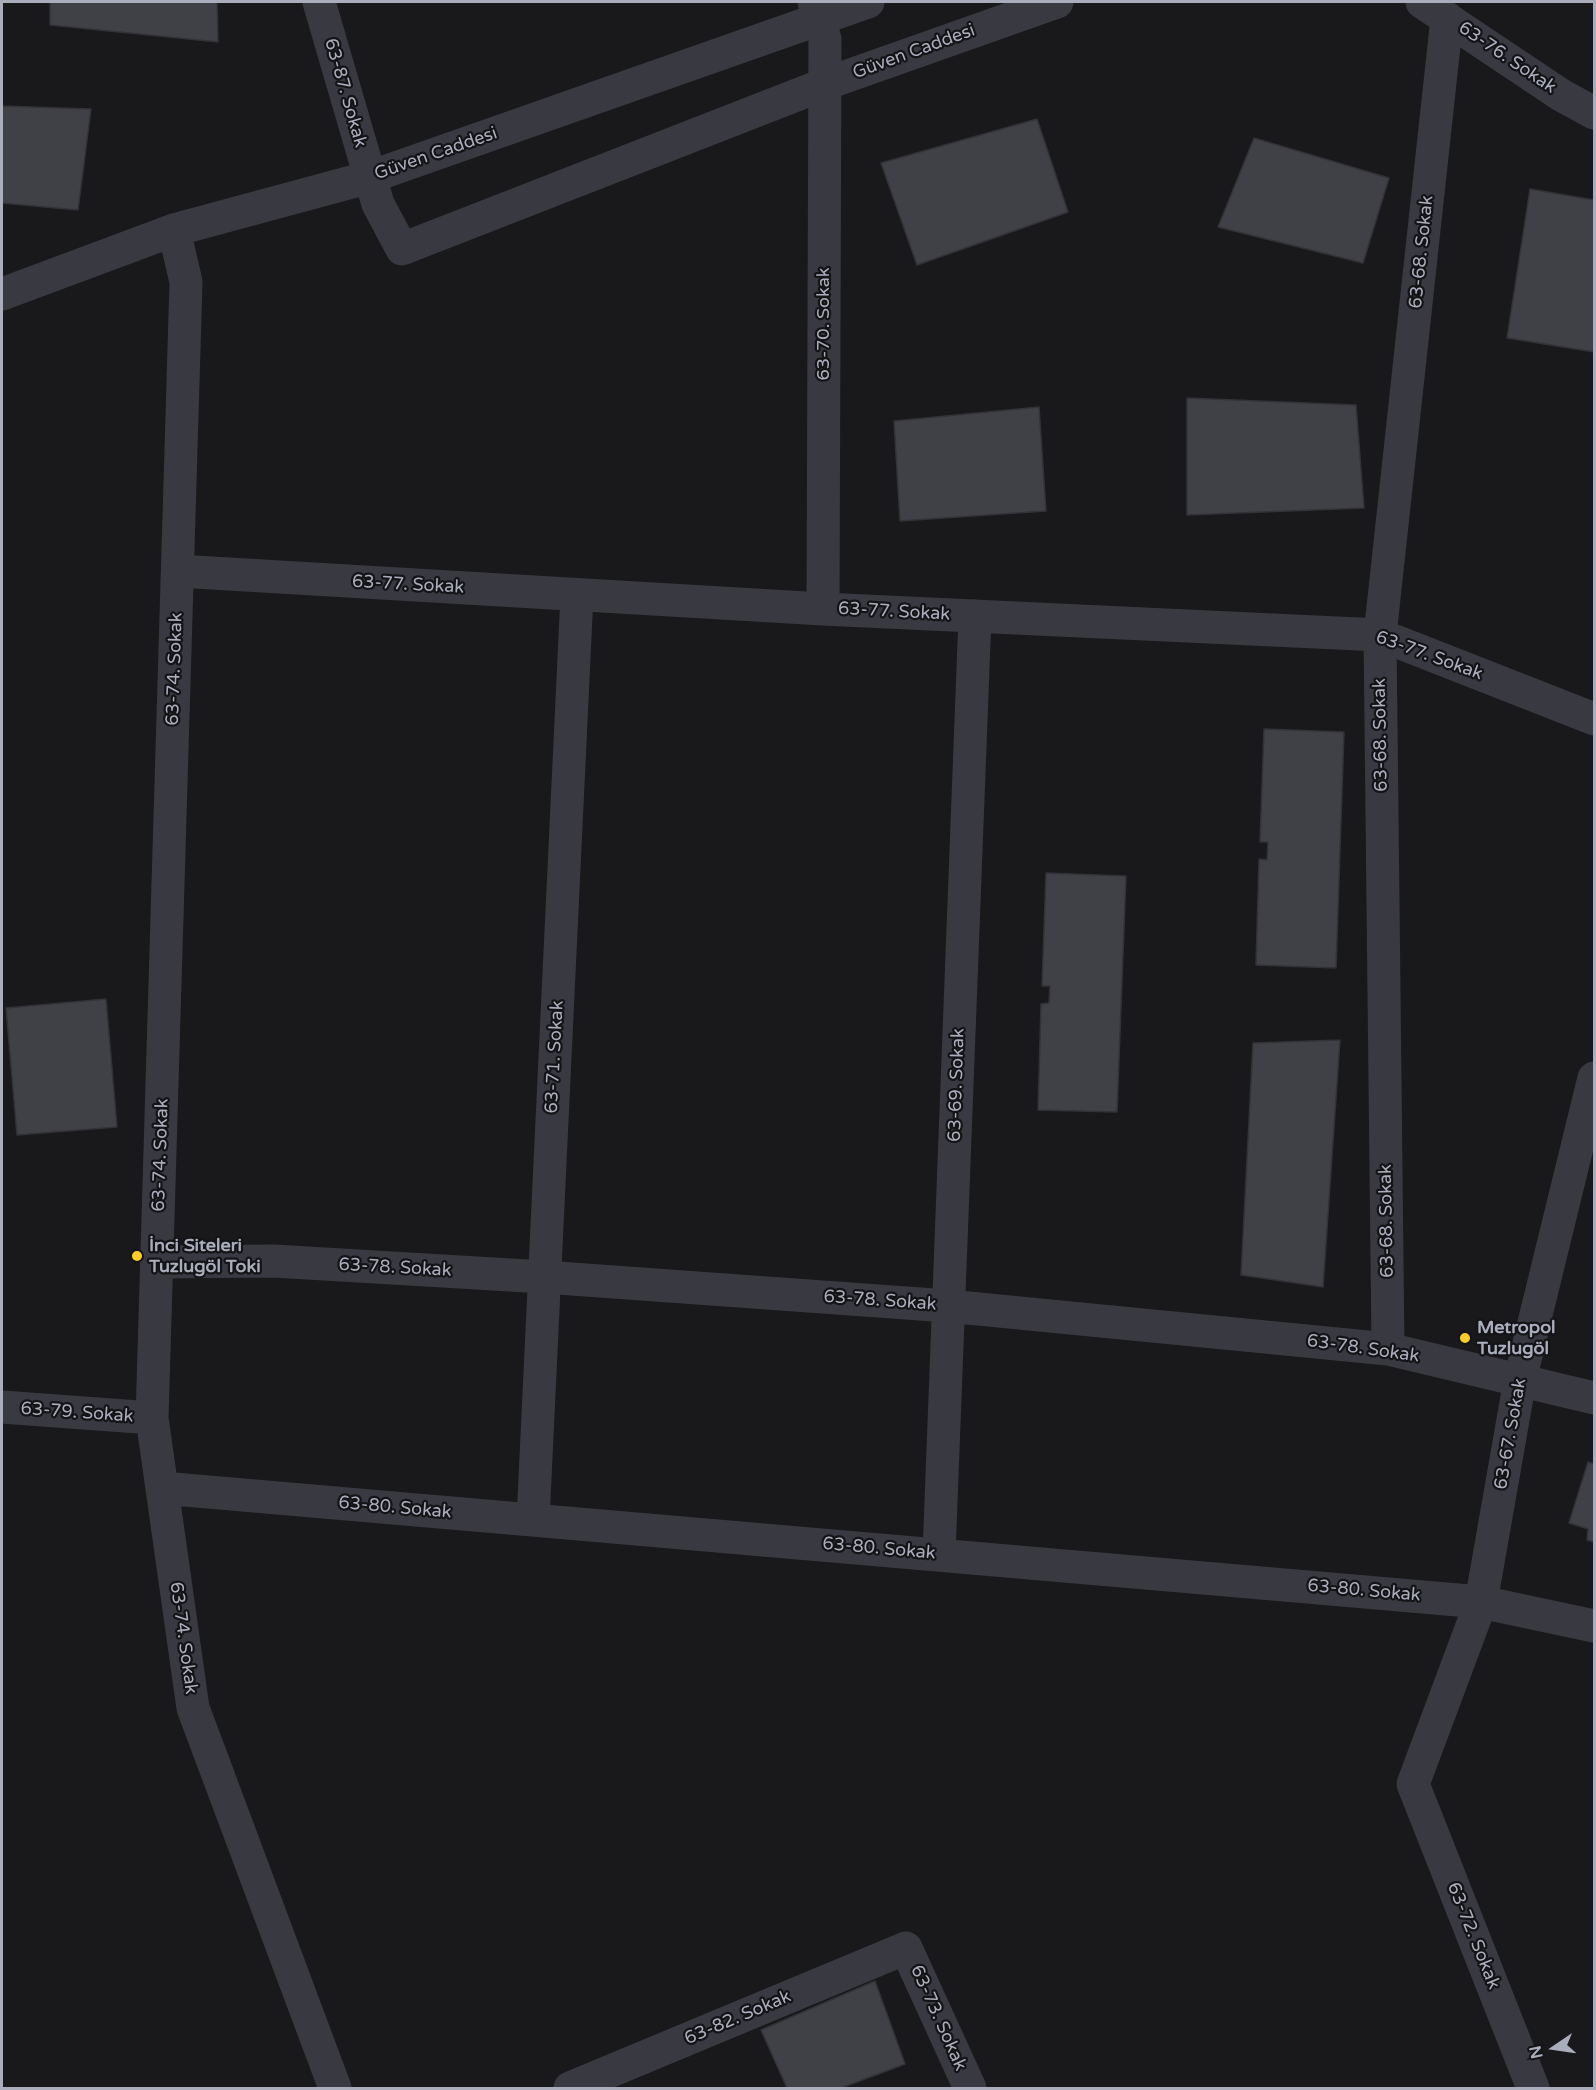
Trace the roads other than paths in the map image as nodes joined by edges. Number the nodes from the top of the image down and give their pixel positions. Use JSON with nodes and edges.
{"nodes":[{"id":1,"x":319,"y":2,"type":"edge"},
{"id":2,"x":867,"y":2,"type":"edge"},
{"id":3,"x":1057,"y":2,"type":"edge"},
{"id":4,"x":1435,"y":10,"type":"edge"},
{"id":5,"x":819,"y":20,"type":"edge"},
{"id":6,"x":825,"y":84,"type":"junction"},
{"id":7,"x":1594,"y":113,"type":"edge"},
{"id":8,"x":370,"y":177,"type":"junction"},
{"id":9,"x":174,"y":230,"type":"junction"},
{"id":10,"x":402,"y":249,"type":"joint"},
{"id":11,"x":2,"y":294,"type":"edge"},
{"id":12,"x":178,"y":571,"type":"junction"},
{"id":13,"x":577,"y":595,"type":"junction"},
{"id":14,"x":823,"y":609,"type":"junction"},
{"id":15,"x":975,"y":616,"type":"junction"},
{"id":16,"x":1380,"y":635,"type":"junction"},
{"id":17,"x":1594,"y":718,"type":"edge"},
{"id":18,"x":1594,"y":1078,"type":"edge"},
{"id":19,"x":158,"y":1262,"type":"junction"},
{"id":20,"x":544,"y":1277,"type":"junction"},
{"id":21,"x":948,"y":1306,"type":"junction"},
{"id":22,"x":1388,"y":1349,"type":"junction"},
{"id":23,"x":1520,"y":1380,"type":"junction"},
{"id":24,"x":1594,"y":1398,"type":"edge"},
{"id":25,"x":2,"y":1407,"type":"edge"},
{"id":26,"x":152,"y":1418,"type":"junction"},
{"id":27,"x":162,"y":1488,"type":"junction"},
{"id":28,"x":533,"y":1520,"type":"junction"},
{"id":29,"x":939,"y":1554,"type":"junction"},
{"id":30,"x":1481,"y":1602,"type":"junction"},
{"id":31,"x":1594,"y":1626,"type":"edge"},
{"id":32,"x":1413,"y":1784,"type":"joint"},
{"id":33,"x":906,"y":1948,"type":"joint"},
{"id":34,"x":335,"y":2088,"type":"edge"},
{"id":35,"x":570,"y":2088,"type":"edge"},
{"id":36,"x":970,"y":2088,"type":"edge"},
{"id":37,"x":1533,"y":2088,"type":"edge"}],
"edges":[{"from":1,"to":8,"type":"street","name":"63-87. Sokak"},
{"from":2,"to":5,"type":"street","name":"Güven Caddesi"},
{"from":3,"to":6,"type":"street","name":"Güven Caddesi"},
{"from":4,"to":7,"type":"street","name":"63-76. Sokak"},
{"from":4,"to":16,"type":"street","name":"63-68. Sokak"},
{"from":5,"to":6,"type":"street","name":"63-70. Sokak"},
{"from":5,"to":8,"type":"street","name":"Güven Caddesi"},
{"from":6,"to":10,"type":"street","name":"Güven Caddesi"},
{"from":6,"to":14,"type":"street","name":"63-70. Sokak"},
{"from":8,"to":9,"type":"street","name":"Güven Caddesi"},
{"from":8,"to":10,"type":"street","name":"63-87. Sokak"},
{"from":9,"to":11,"type":"street","name":"Güven Caddesi"},
{"from":9,"to":12,"type":"street","name":"63-74. Sokak"},
{"from":12,"to":13,"type":"street","name":"63-77. Sokak"},
{"from":12,"to":19,"type":"street","name":"63-74. Sokak"},
{"from":13,"to":14,"type":"street","name":"63-77. Sokak"},
{"from":13,"to":20,"type":"street","name":"63-71. Sokak"},
{"from":14,"to":15,"type":"street","name":"63-77. Sokak"},
{"from":15,"to":16,"type":"street","name":"63-77. Sokak"},
{"from":15,"to":21,"type":"street","name":"63-69. Sokak"},
{"from":16,"to":17,"type":"street","name":"63-77. Sokak"},
{"from":16,"to":22,"type":"street","name":"63-68. Sokak"},
{"from":18,"to":23,"type":"street","name":"63-67. Sokak"},
{"from":19,"to":20,"type":"street","name":"63-78. Sokak"},
{"from":19,"to":26,"type":"street","name":"63-74. Sokak"},
{"from":20,"to":21,"type":"street","name":"63-78. Sokak"},
{"from":20,"to":28,"type":"street","name":"63-71. Sokak"},
{"from":21,"to":22,"type":"street","name":"63-78. Sokak"},
{"from":21,"to":29,"type":"street","name":"63-69. Sokak"},
{"from":22,"to":23,"type":"street","name":"63-78. Sokak"},
{"from":23,"to":24,"type":"street","name":"63-78. Sokak"},
{"from":23,"to":30,"type":"street","name":"63-67. Sokak"},
{"from":25,"to":26,"type":"street","name":"63-79. Sokak"},
{"from":26,"to":27,"type":"street","name":"63-74. Sokak"},
{"from":27,"to":28,"type":"street","name":"63-80. Sokak"},
{"from":27,"to":34,"type":"street","name":"63-74. Sokak"},
{"from":28,"to":29,"type":"street","name":"63-80. Sokak"},
{"from":29,"to":30,"type":"street","name":"63-80. Sokak"},
{"from":30,"to":31,"type":"street","name":"63-80. Sokak"},
{"from":30,"to":32,"type":"street","name":"63-67. Sokak"},
{"from":32,"to":37,"type":"street","name":"63-72. Sokak"},
{"from":33,"to":35,"type":"street","name":"63-82. Sokak"},
{"from":33,"to":36,"type":"street","name":"63-73. Sokak"}]}
